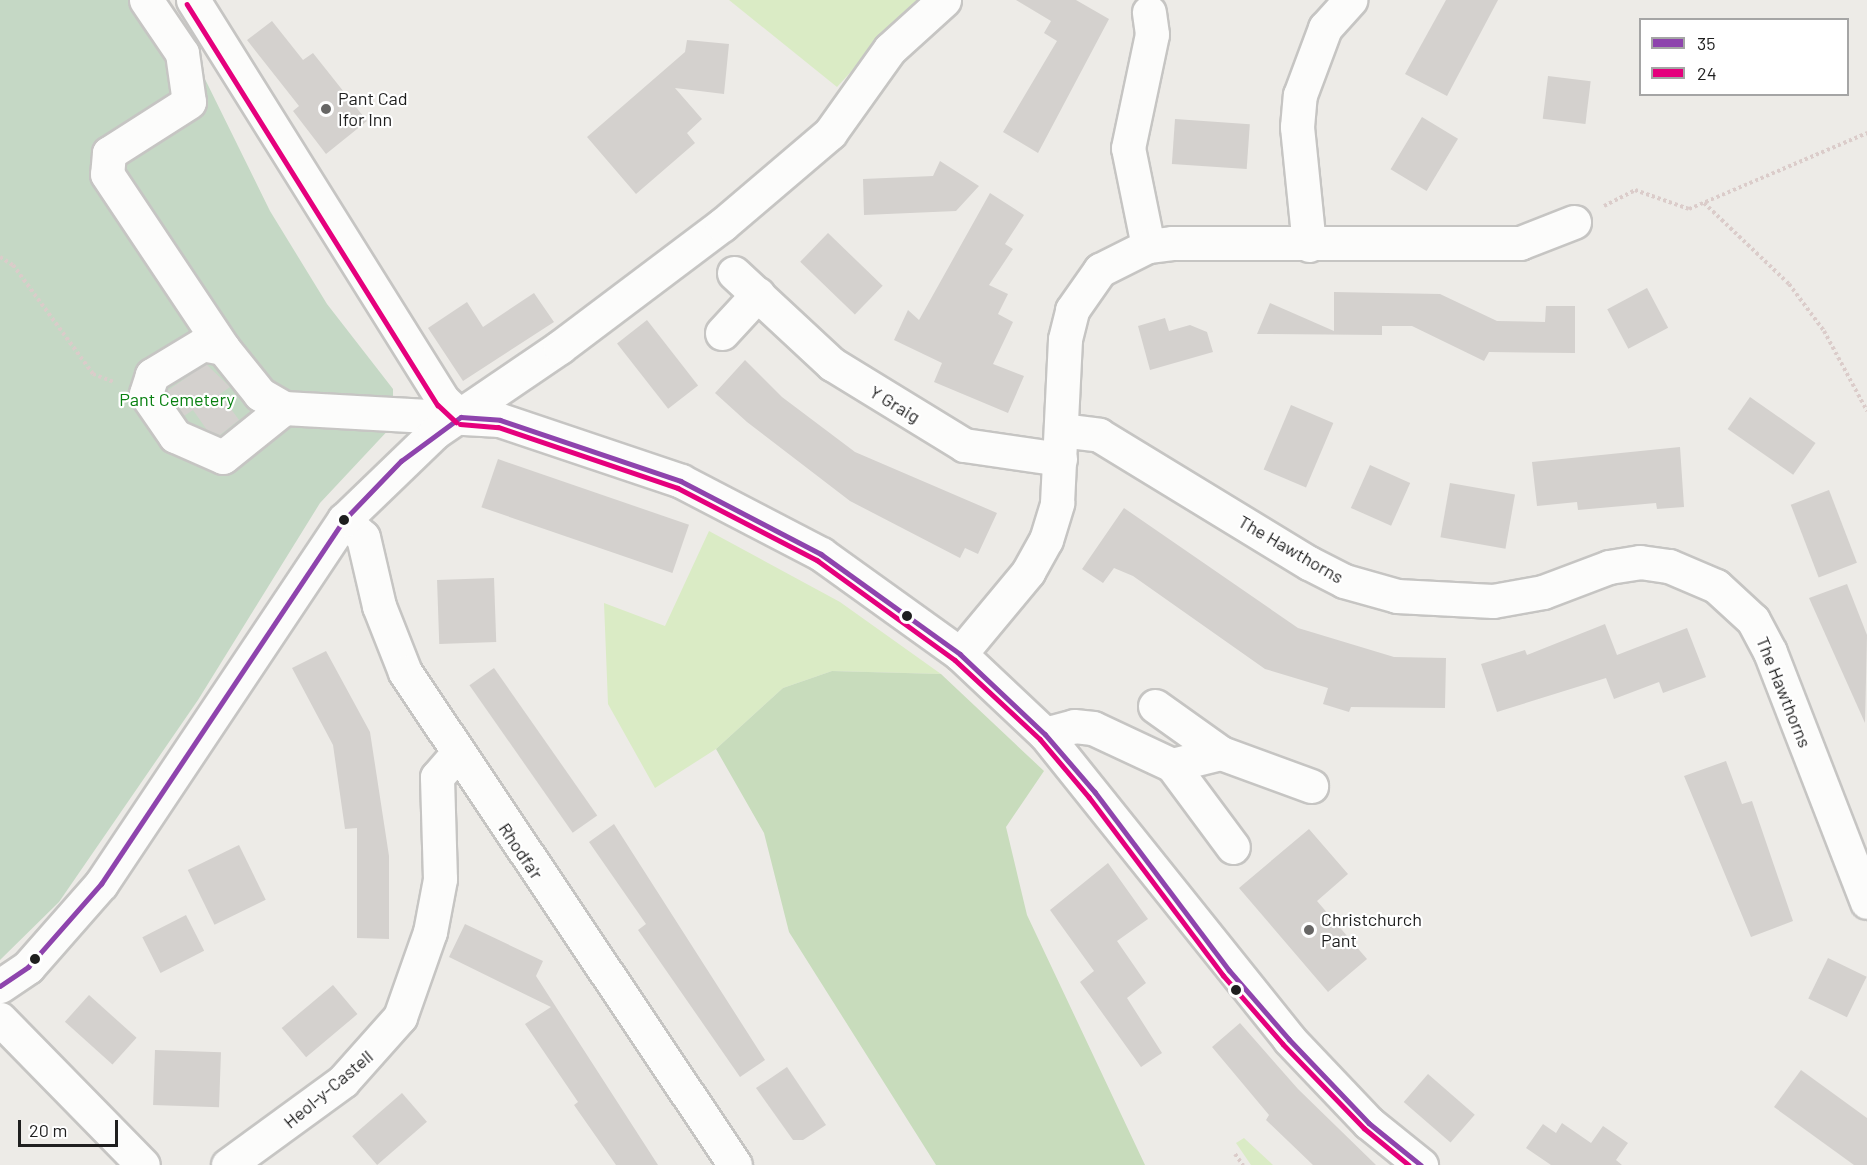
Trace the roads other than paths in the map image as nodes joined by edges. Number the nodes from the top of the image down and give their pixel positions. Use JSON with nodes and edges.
{"nodes":[{"id":1,"x":146,"y":0,"type":"edge"},
{"id":2,"x":193,"y":0,"type":"edge"},
{"id":3,"x":944,"y":0,"type":"edge"},
{"id":4,"x":1350,"y":0,"type":"edge"},
{"id":5,"x":1149,"y":12,"type":"dead end"},
{"id":6,"x":1574,"y":222,"type":"road end"},
{"id":7,"x":1309,"y":245,"type":"junction"},
{"id":8,"x":1148,"y":246,"type":"junction"},
{"id":9,"x":722,"y":333,"type":"dead end"},
{"id":10,"x":223,"y":348,"type":"junction"},
{"id":11,"x":284,"y":408,"type":"junction"},
{"id":12,"x":461,"y":417,"type":"junction"},
{"id":13,"x":1060,"y":445,"type":"junction"},
{"id":14,"x":344,"y":520,"type":"junction"},
{"id":15,"x":960,"y":654,"type":"junction"},
{"id":16,"x":1155,"y":706,"type":"dead end"},
{"id":17,"x":1045,"y":734,"type":"junction"},
{"id":18,"x":1221,"y":753,"type":"junction"},
{"id":19,"x":456,"y":755,"type":"junction"},
{"id":20,"x":1172,"y":765,"type":"junction"},
{"id":21,"x":1311,"y":786,"type":"dead end"},
{"id":22,"x":1233,"y":847,"type":"dead end"},
{"id":23,"x":1867,"y":903,"type":"edge"},
{"id":24,"x":0,"y":986,"type":"edge"},
{"id":25,"x":0,"y":1019,"type":"edge"},
{"id":26,"x":143,"y":1165,"type":"edge"},
{"id":27,"x":228,"y":1165,"type":"edge"},
{"id":28,"x":735,"y":1165,"type":"edge"},
{"id":29,"x":1421,"y":1165,"type":"edge"}],
"edges":[{"from":1,"to":10,"type":"street"},
{"from":2,"to":12,"type":"street"},
{"from":3,"to":12,"type":"street"},
{"from":4,"to":7,"type":"street"},
{"from":5,"to":8,"type":"street"},
{"from":6,"to":7,"type":"street"},
{"from":7,"to":8,"type":"street"},
{"from":8,"to":13,"type":"street"},
{"from":9,"to":13,"type":"street","name":"Y Graig"},
{"from":10,"to":11,"type":"street"},
{"from":10,"to":11,"type":"street"},
{"from":11,"to":12,"type":"street"},
{"from":12,"to":14,"type":"street"},
{"from":12,"to":15,"type":"street"},
{"from":13,"to":15,"type":"street"},
{"from":13,"to":23,"type":"street","name":"The Hawthorns"},
{"from":14,"to":19,"type":"street","name":"Rhodfa'r"},
{"from":14,"to":24,"type":"street"},
{"from":15,"to":17,"type":"street"},
{"from":16,"to":18,"type":"street"},
{"from":17,"to":20,"type":"street"},
{"from":17,"to":29,"type":"street"},
{"from":18,"to":20,"type":"street"},
{"from":18,"to":21,"type":"street"},
{"from":19,"to":27,"type":"street","name":"Heol-y-Castell"},
{"from":19,"to":28,"type":"street","name":"Rhodfa'r"},
{"from":20,"to":22,"type":"street"},
{"from":25,"to":26,"type":"street"}]}
